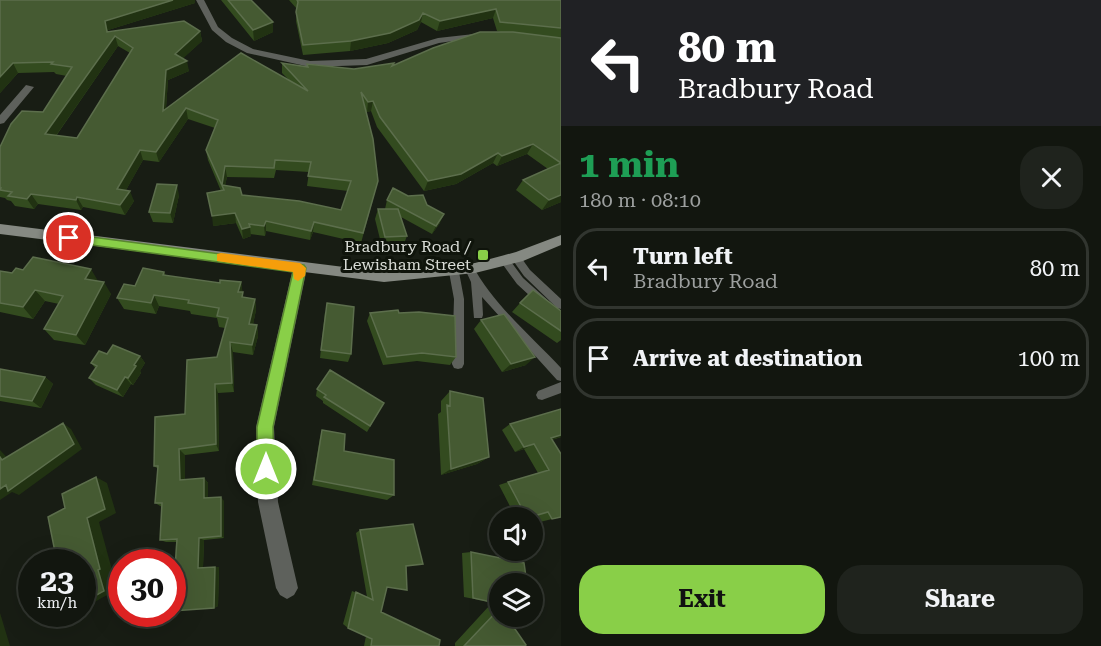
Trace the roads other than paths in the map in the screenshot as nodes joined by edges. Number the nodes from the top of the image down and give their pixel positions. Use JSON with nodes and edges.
{"nodes":[{"id":1,"x":200,"y":0,"type":"edge"},
{"id":2,"x":494,"y":36,"type":"edge"},
{"id":3,"x":29,"y":87,"type":"dead end"},
{"id":4,"x":0,"y":121,"type":"edge"},
{"id":5,"x":0,"y":229,"type":"edge"},
{"id":6,"x":561,"y":240,"type":"edge"},
{"id":7,"x":512,"y":261,"type":"junction"},
{"id":8,"x":300,"y":268,"type":"junction"},
{"id":9,"x":454,"y":272,"type":"junction"},
{"id":10,"x":473,"y":276,"type":"junction"},
{"id":11,"x":561,"y":305,"type":"edge"},
{"id":12,"x":478,"y":315,"type":"dead end"},
{"id":13,"x":561,"y":318,"type":"edge"},
{"id":14,"x":458,"y":364,"type":"edge"},
{"id":15,"x":561,"y":375,"type":"edge"},
{"id":16,"x":561,"y":387,"type":"edge"},
{"id":17,"x":542,"y":395,"type":"dead end"},
{"id":18,"x":287,"y":588,"type":"dead end"}],
"edges":[{"from":1,"to":2,"type":"street"},
{"from":3,"to":4,"type":"street"},
{"from":5,"to":8,"type":"street"},
{"from":6,"to":7,"type":"street"},
{"from":7,"to":10,"type":"street"},
{"from":7,"to":11,"type":"lane"},
{"from":7,"to":13,"type":"lane"},
{"from":8,"to":9,"type":"street"},
{"from":8,"to":18,"type":"street"},
{"from":9,"to":10,"type":"street"},
{"from":9,"to":14,"type":"lane"},
{"from":10,"to":12,"type":"lane"},
{"from":10,"to":15,"type":"lane"},
{"from":16,"to":17,"type":"lane"}]}
